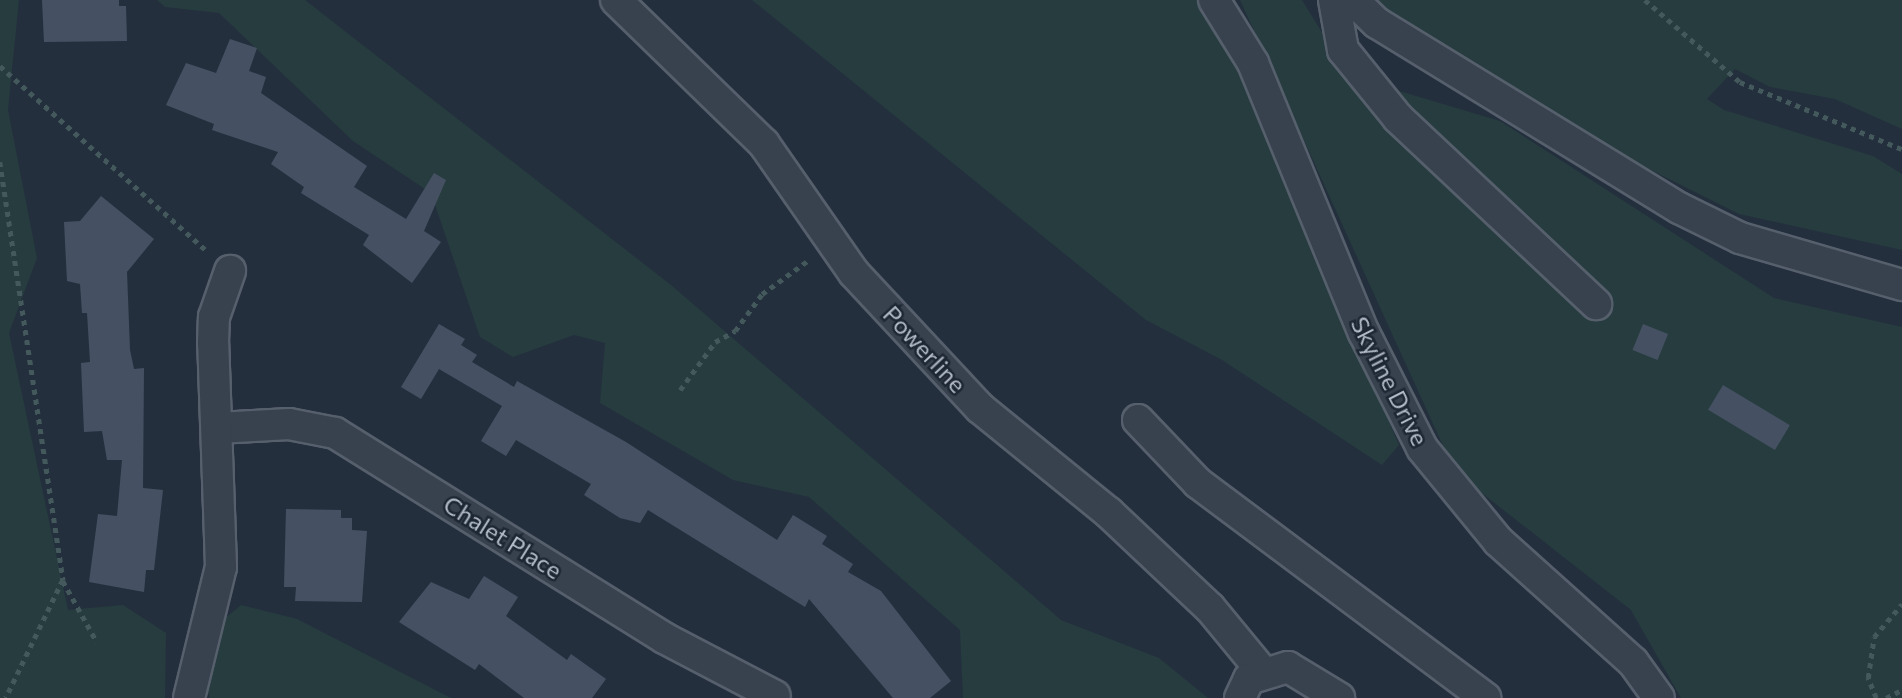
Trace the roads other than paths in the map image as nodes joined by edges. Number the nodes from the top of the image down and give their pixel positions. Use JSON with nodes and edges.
{"nodes":[{"id":1,"x":616,"y":0,"type":"edge"},
{"id":2,"x":1214,"y":0,"type":"edge"},
{"id":3,"x":1335,"y":0,"type":"edge"},
{"id":4,"x":1353,"y":0,"type":"edge"},
{"id":5,"x":230,"y":271,"type":"road end"},
{"id":6,"x":1902,"y":285,"type":"edge"},
{"id":7,"x":1596,"y":304,"type":"dead end"},
{"id":8,"x":1138,"y":420,"type":"dead end"},
{"id":9,"x":218,"y":428,"type":"junction"},
{"id":10,"x":1262,"y":671,"type":"junction"},
{"id":11,"x":775,"y":696,"type":"dead end"},
{"id":12,"x":189,"y":698,"type":"edge"},
{"id":13,"x":1240,"y":698,"type":"edge"},
{"id":14,"x":1339,"y":698,"type":"edge"},
{"id":15,"x":1485,"y":698,"type":"edge"},
{"id":16,"x":1659,"y":698,"type":"edge"}],
"edges":[{"from":1,"to":10,"type":"street","name":"Powerline"},
{"from":2,"to":16,"type":"street","name":"Skyline Drive"},
{"from":3,"to":7,"type":"street"},
{"from":4,"to":6,"type":"street"},
{"from":5,"to":9,"type":"street"},
{"from":8,"to":15,"type":"street"},
{"from":9,"to":11,"type":"street","name":"Chalet Place"},
{"from":9,"to":12,"type":"street"},
{"from":10,"to":13,"type":"street"},
{"from":10,"to":14,"type":"street"}]}
